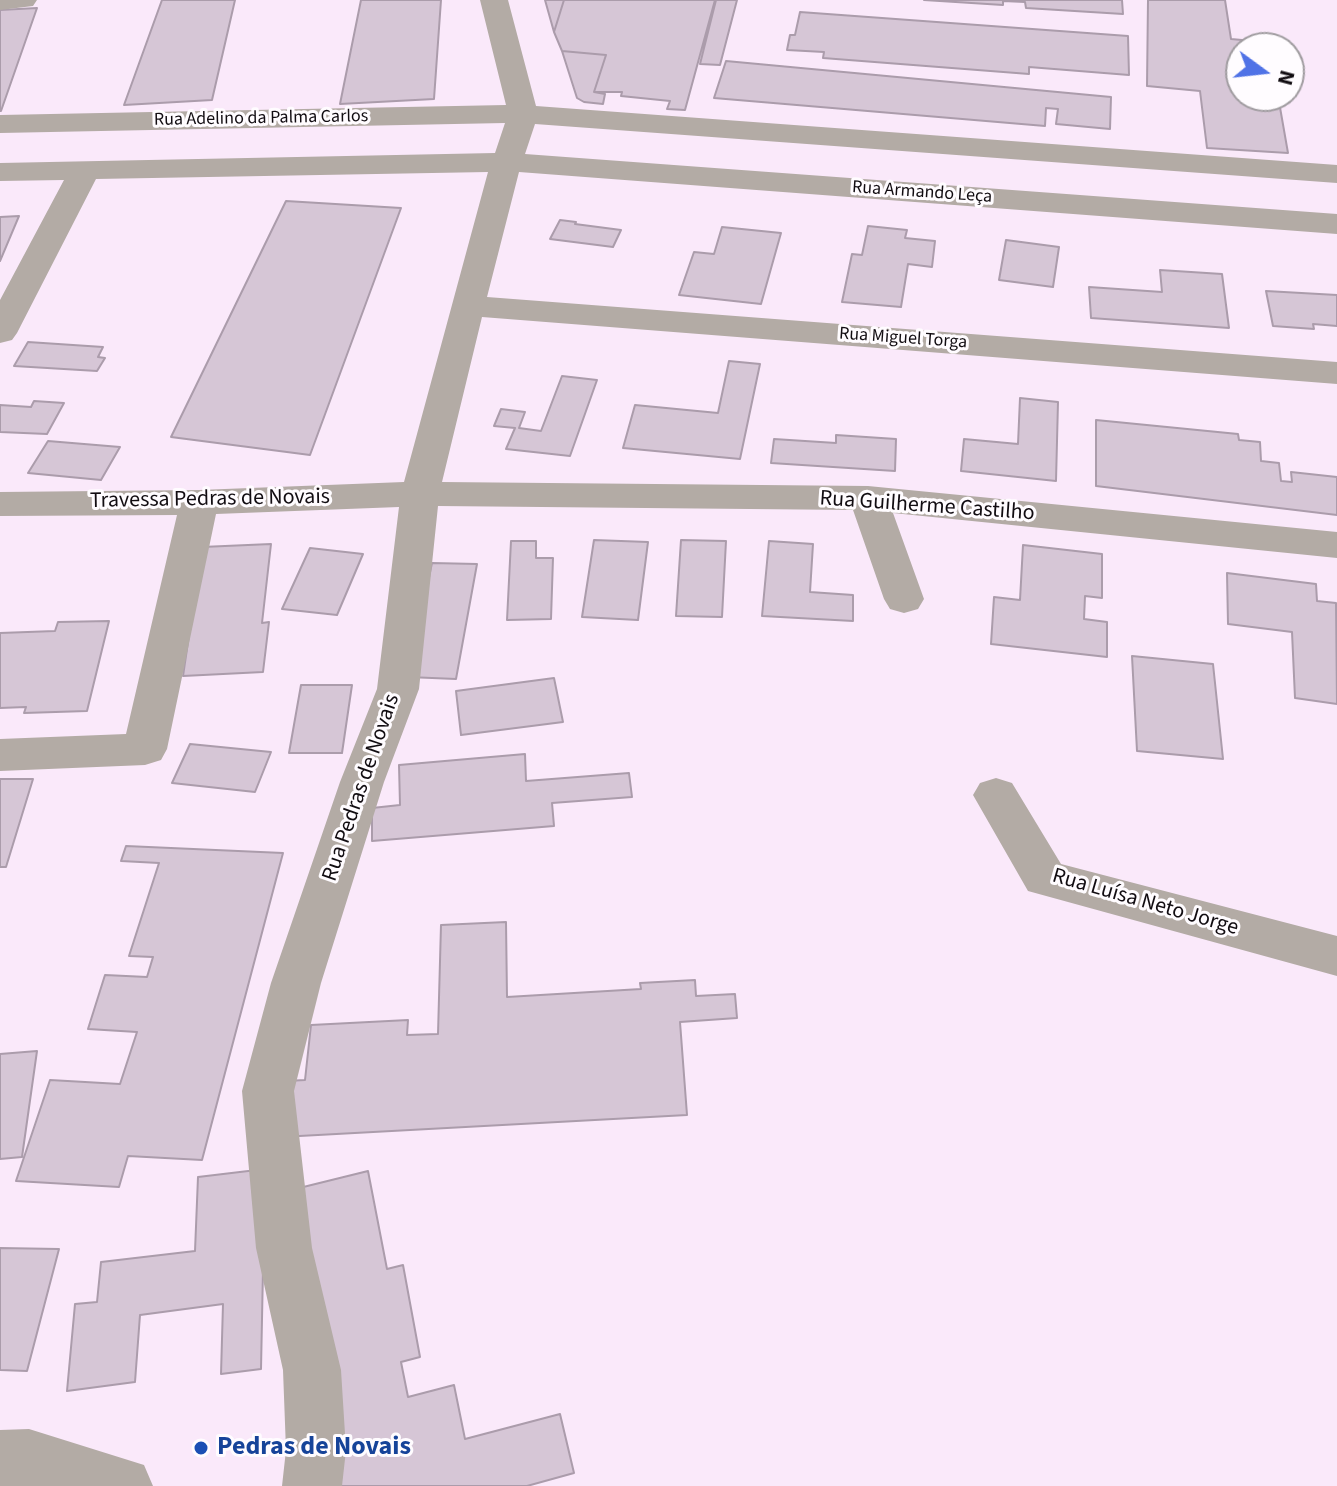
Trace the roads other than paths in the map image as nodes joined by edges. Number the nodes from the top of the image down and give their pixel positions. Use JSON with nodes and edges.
{"nodes":[{"id":1,"x":23,"y":0,"type":"edge"},
{"id":2,"x":494,"y":0,"type":"edge"},
{"id":3,"x":0,"y":2,"type":"edge"},
{"id":4,"x":523,"y":114,"type":"junction"},
{"id":5,"x":0,"y":124,"type":"edge"},
{"id":6,"x":506,"y":162,"type":"junction"},
{"id":7,"x":85,"y":170,"type":"junction"},
{"id":8,"x":0,"y":172,"type":"edge"},
{"id":9,"x":1337,"y":174,"type":"edge"},
{"id":10,"x":1337,"y":224,"type":"edge"},
{"id":11,"x":468,"y":306,"type":"junction"},
{"id":12,"x":0,"y":333,"type":"edge"},
{"id":13,"x":1337,"y":373,"type":"edge"},
{"id":14,"x":420,"y":494,"type":"junction"},
{"id":15,"x":868,"y":498,"type":"junction"},
{"id":16,"x":199,"y":502,"type":"junction"},
{"id":17,"x":0,"y":504,"type":"edge"},
{"id":18,"x":1337,"y":545,"type":"edge"},
{"id":19,"x":904,"y":599,"type":"dead end"},
{"id":20,"x":0,"y":755,"type":"edge"},
{"id":21,"x":996,"y":795,"type":"dead end"},
{"id":22,"x":1337,"y":956,"type":"edge"},
{"id":23,"x":0,"y":1460,"type":"edge"},
{"id":24,"x":123,"y":1486,"type":"edge"},
{"id":25,"x":312,"y":1486,"type":"edge"}],
"edges":[{"from":1,"to":3,"type":"street"},
{"from":2,"to":4,"type":"street"},
{"from":4,"to":5,"type":"street","name":"Rua Adelino da Palma Carlos"},
{"from":4,"to":6,"type":"street","name":"Rua Pedras de Novais"},
{"from":4,"to":9,"type":"street"},
{"from":6,"to":7,"type":"street"},
{"from":6,"to":10,"type":"street","name":"Rua Armando Leça"},
{"from":6,"to":11,"type":"street","name":"Rua Pedras de Novais"},
{"from":7,"to":8,"type":"street"},
{"from":7,"to":12,"type":"street"},
{"from":11,"to":13,"type":"street","name":"Rua Miguel Torga"},
{"from":11,"to":14,"type":"street","name":"Rua Pedras de Novais"},
{"from":14,"to":15,"type":"street","name":"Rua Guilherme Castilho"},
{"from":14,"to":16,"type":"street","name":"Travessa Pedras de Novais"},
{"from":14,"to":25,"type":"street","name":"Rua Pedras de Novais"},
{"from":15,"to":18,"type":"street","name":"Rua Guilherme Castilho"},
{"from":15,"to":19,"type":"street"},
{"from":16,"to":17,"type":"street","name":"Travessa Pedras de Novais"},
{"from":16,"to":20,"type":"street"},
{"from":21,"to":22,"type":"street","name":"Rua Luísa Neto Jorge"},
{"from":23,"to":24,"type":"street"}]}
